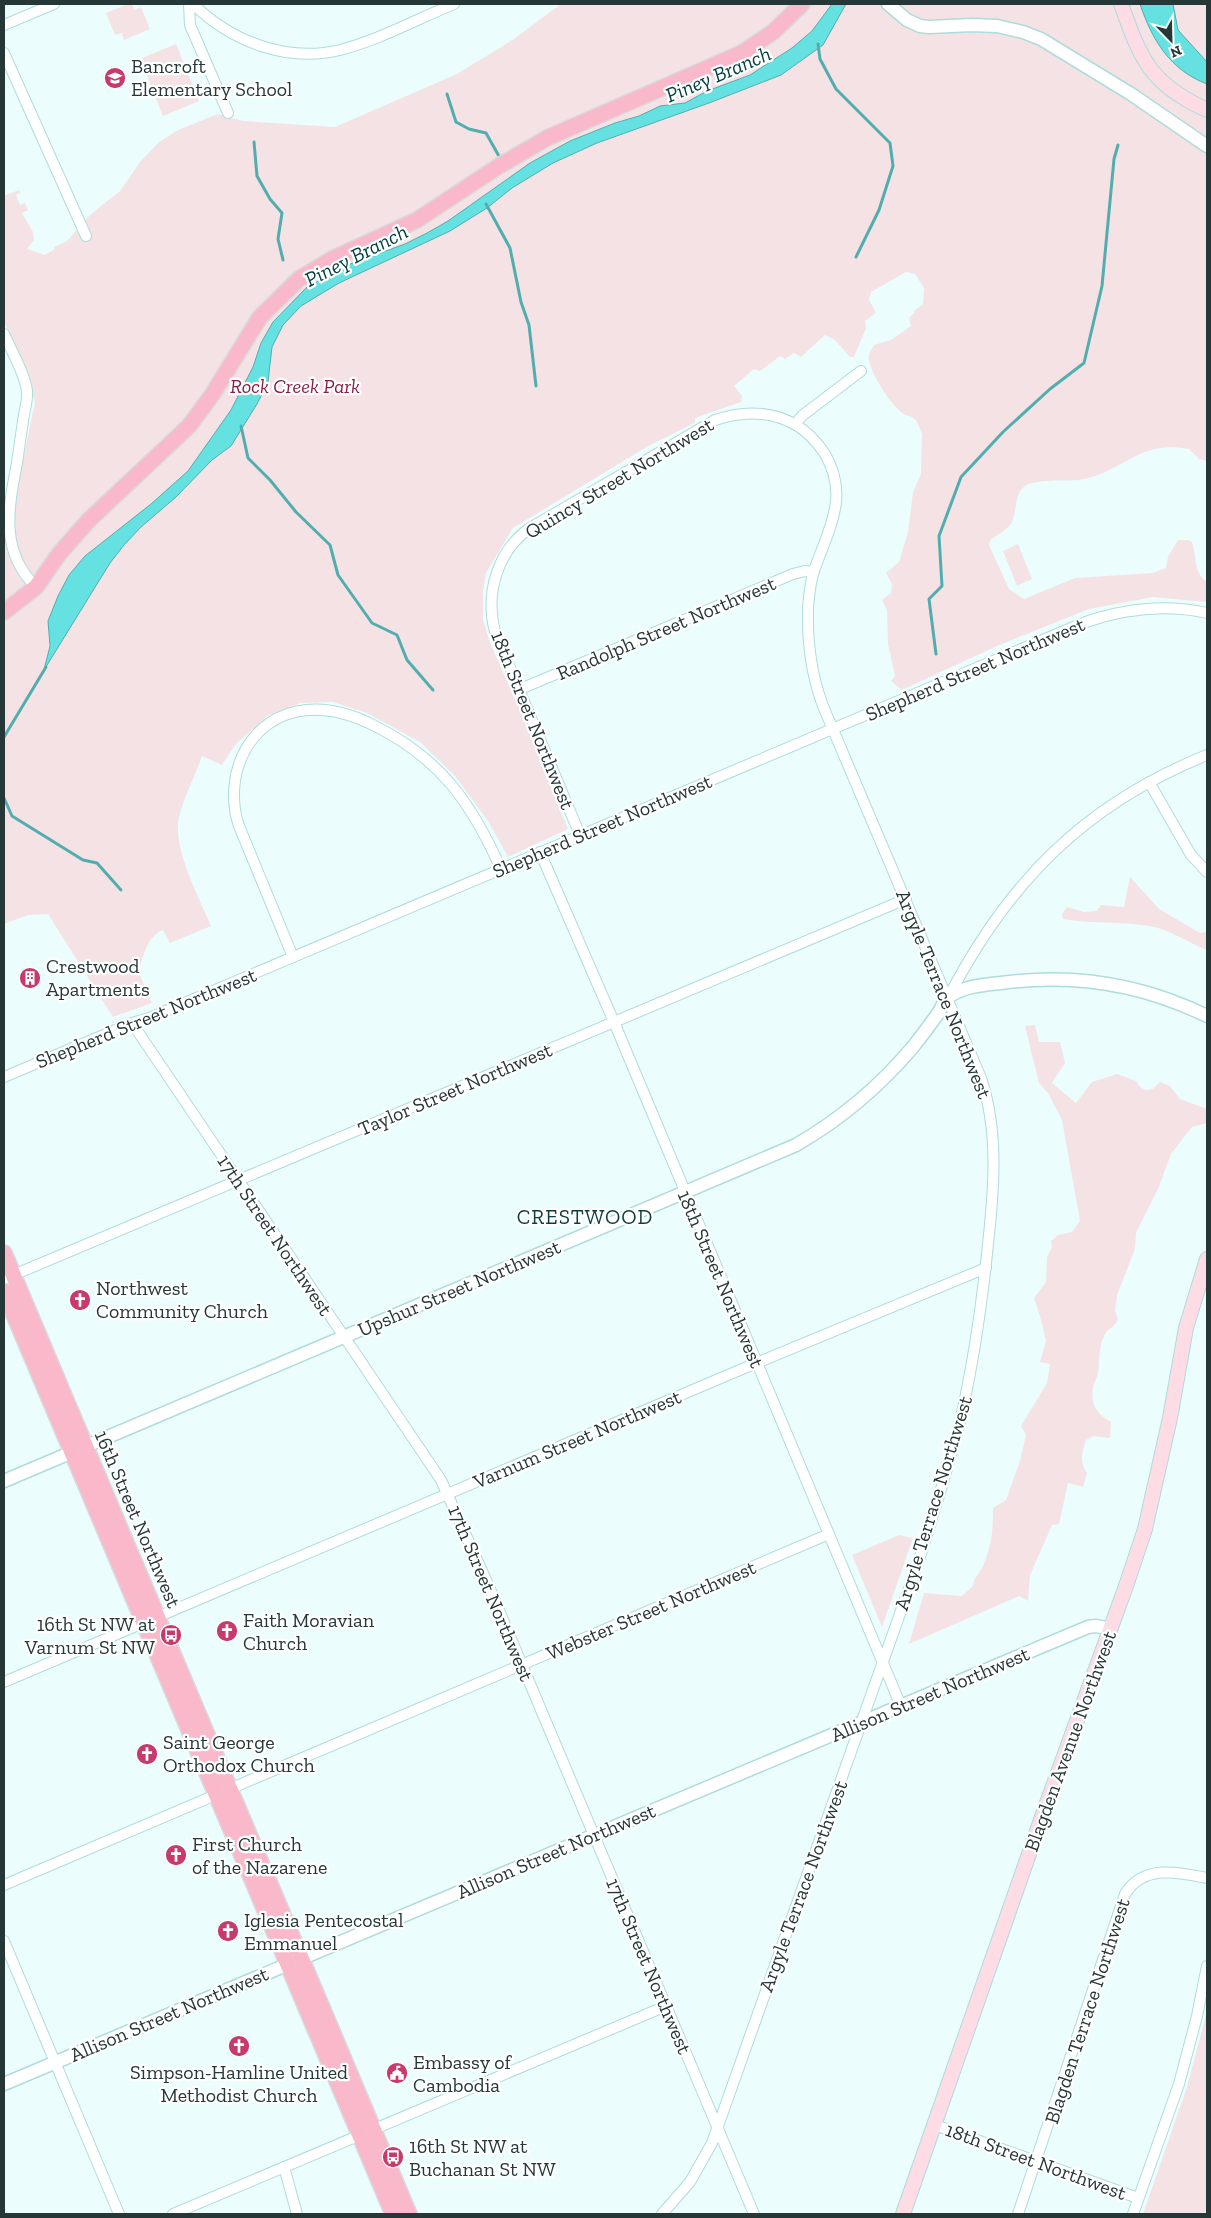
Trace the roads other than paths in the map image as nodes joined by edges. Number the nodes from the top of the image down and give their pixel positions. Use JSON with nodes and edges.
{"nodes":[{"id":1,"x":54,"y":4,"type":"edge"},
{"id":2,"x":189,"y":4,"type":"edge"},
{"id":3,"x":193,"y":4,"type":"edge"},
{"id":4,"x":454,"y":4,"type":"edge"},
{"id":5,"x":802,"y":4,"type":"edge"},
{"id":6,"x":888,"y":4,"type":"edge"},
{"id":7,"x":1121,"y":4,"type":"edge"},
{"id":8,"x":4,"y":25,"type":"edge"},
{"id":9,"x":4,"y":52,"type":"edge"},
{"id":10,"x":1207,"y":110,"type":"edge"},
{"id":11,"x":228,"y":113,"type":"dead end"},
{"id":12,"x":1207,"y":146,"type":"edge"},
{"id":13,"x":86,"y":236,"type":"dead end"},
{"id":14,"x":4,"y":334,"type":"edge"},
{"id":15,"x":861,"y":371,"type":"dead end"},
{"id":16,"x":795,"y":424,"type":"junction"},
{"id":17,"x":814,"y":572,"type":"junction"},
{"id":18,"x":496,"y":574,"type":"joint"},
{"id":19,"x":36,"y":587,"type":"junction"},
{"id":20,"x":4,"y":612,"type":"edge"},
{"id":21,"x":1207,"y":613,"type":"edge"},
{"id":22,"x":518,"y":690,"type":"junction"},
{"id":23,"x":833,"y":729,"type":"junction"},
{"id":24,"x":1207,"y":755,"type":"edge"},
{"id":25,"x":1149,"y":782,"type":"junction"},
{"id":26,"x":580,"y":835,"type":"junction"},
{"id":27,"x":540,"y":852,"type":"junction"},
{"id":28,"x":501,"y":869,"type":"junction"},
{"id":29,"x":1207,"y":872,"type":"edge"},
{"id":30,"x":906,"y":899,"type":"junction"},
{"id":31,"x":293,"y":957,"type":"junction"},
{"id":32,"x":948,"y":998,"type":"junction"},
{"id":33,"x":1207,"y":1016,"type":"edge"},
{"id":34,"x":614,"y":1022,"type":"junction"},
{"id":35,"x":132,"y":1023,"type":"junction"},
{"id":36,"x":4,"y":1077,"type":"edge"},
{"id":37,"x":238,"y":1180,"type":"junction"},
{"id":38,"x":685,"y":1193,"type":"junction"},
{"id":39,"x":4,"y":1253,"type":"edge"},
{"id":40,"x":1207,"y":1259,"type":"edge"},
{"id":41,"x":986,"y":1268,"type":"junction"},
{"id":42,"x":8,"y":1277,"type":"edge"},
{"id":43,"x":4,"y":1291,"type":"edge"},
{"id":44,"x":344,"y":1337,"type":"junction"},
{"id":45,"x":756,"y":1363,"type":"junction"},
{"id":46,"x":79,"y":1449,"type":"junction"},
{"id":47,"x":4,"y":1480,"type":"edge"},
{"id":48,"x":449,"y":1494,"type":"junction"},
{"id":49,"x":829,"y":1534,"type":"junction"},
{"id":50,"x":150,"y":1619,"type":"junction"},
{"id":51,"x":1111,"y":1630,"type":"junction"},
{"id":52,"x":883,"y":1662,"type":"junction"},
{"id":53,"x":522,"y":1664,"type":"junction"},
{"id":54,"x":4,"y":1682,"type":"edge"},
{"id":55,"x":901,"y":1706,"type":"junction"},
{"id":56,"x":861,"y":1723,"type":"junction"},
{"id":57,"x":223,"y":1791,"type":"junction"},
{"id":58,"x":594,"y":1835,"type":"junction"},
{"id":59,"x":1207,"y":1878,"type":"edge"},
{"id":60,"x":4,"y":1885,"type":"edge"},
{"id":61,"x":4,"y":1941,"type":"edge"},
{"id":62,"x":294,"y":1961,"type":"junction"},
{"id":63,"x":1207,"y":1966,"type":"edge"},
{"id":64,"x":666,"y":2006,"type":"junction"},
{"id":65,"x":55,"y":2063,"type":"junction"},
{"id":66,"x":4,"y":2084,"type":"edge"},
{"id":67,"x":935,"y":2124,"type":"junction"},
{"id":68,"x":717,"y":2127,"type":"junction"},
{"id":69,"x":366,"y":2133,"type":"junction"},
{"id":70,"x":1037,"y":2161,"type":"junction"},
{"id":71,"x":284,"y":2167,"type":"junction"},
{"id":72,"x":1138,"y":2198,"type":"junction"},
{"id":73,"x":120,"y":2214,"type":"edge"},
{"id":74,"x":173,"y":2214,"type":"edge"},
{"id":75,"x":297,"y":2214,"type":"edge"},
{"id":76,"x":393,"y":2214,"type":"edge"},
{"id":77,"x":409,"y":2214,"type":"edge"},
{"id":78,"x":662,"y":2214,"type":"edge"},
{"id":79,"x":754,"y":2214,"type":"edge"},
{"id":80,"x":903,"y":2214,"type":"edge"},
{"id":81,"x":1018,"y":2214,"type":"edge"},
{"id":82,"x":1133,"y":2214,"type":"edge"}],
"edges":[{"from":1,"to":8,"type":"street"},
{"from":2,"to":11,"type":"street"},
{"from":3,"to":4,"type":"street"},
{"from":5,"to":19,"type":"main road"},
{"from":6,"to":12,"type":"street"},
{"from":7,"to":10,"type":"main road"},
{"from":9,"to":13,"type":"street"},
{"from":14,"to":19,"type":"street"},
{"from":15,"to":16,"type":"street"},
{"from":16,"to":17,"type":"street","name":"Argyle Terrace Northwest"},
{"from":16,"to":18,"type":"street","name":"Quincy Street Northwest"},
{"from":17,"to":22,"type":"street","name":"Randolph Street Northwest"},
{"from":17,"to":23,"type":"street","name":"Argyle Terrace Northwest"},
{"from":18,"to":22,"type":"street","name":"18th Street Northwest"},
{"from":19,"to":20,"type":"main road"},
{"from":21,"to":23,"type":"street","name":"Shepherd Street Northwest"},
{"from":22,"to":26,"type":"street","name":"18th Street Northwest"},
{"from":23,"to":26,"type":"street","name":"Shepherd Street Northwest"},
{"from":23,"to":30,"type":"street","name":"Argyle Terrace Northwest"},
{"from":24,"to":25,"type":"street","name":"Upshur Street Northwest"},
{"from":25,"to":29,"type":"street"},
{"from":25,"to":32,"type":"street","name":"Upshur Street Northwest"},
{"from":26,"to":27,"type":"street","name":"Shepherd Street Northwest"},
{"from":27,"to":28,"type":"street","name":"Shepherd Street Northwest"},
{"from":27,"to":34,"type":"street","name":"18th Street Northwest"},
{"from":28,"to":31,"type":"street","name":"Shepherd Street Northwest"},
{"from":28,"to":31,"type":"street"},
{"from":30,"to":32,"type":"street","name":"Argyle Terrace Northwest"},
{"from":30,"to":34,"type":"street","name":"Taylor Street Northwest"},
{"from":31,"to":35,"type":"street","name":"Shepherd Street Northwest"},
{"from":32,"to":33,"type":"street"},
{"from":32,"to":38,"type":"street","name":"Upshur Street Northwest"},
{"from":32,"to":41,"type":"street","name":"Argyle Terrace Northwest"},
{"from":34,"to":37,"type":"street","name":"Taylor Street Northwest"},
{"from":34,"to":38,"type":"street","name":"18th Street Northwest"},
{"from":35,"to":36,"type":"street","name":"Shepherd Street Northwest"},
{"from":35,"to":37,"type":"street","name":"17th Street Northwest"},
{"from":37,"to":42,"type":"street","name":"Taylor Street Northwest"},
{"from":37,"to":44,"type":"street","name":"17th Street Northwest"},
{"from":38,"to":44,"type":"street","name":"Upshur Street Northwest"},
{"from":38,"to":45,"type":"street","name":"18th Street Northwest"},
{"from":39,"to":42,"type":"main road","name":"16th Street Northwest"},
{"from":40,"to":51,"type":"main road","name":"Blagden Avenue Northwest"},
{"from":41,"to":45,"type":"street","name":"Varnum Street Northwest"},
{"from":41,"to":52,"type":"street","name":"Argyle Terrace Northwest"},
{"from":42,"to":46,"type":"main road","name":"16th Street Northwest"},
{"from":43,"to":46,"type":"main road","name":"16th Street Northwest"},
{"from":44,"to":46,"type":"street","name":"Upshur Street Northwest"},
{"from":44,"to":48,"type":"street","name":"17th Street Northwest"},
{"from":45,"to":48,"type":"street","name":"Varnum Street Northwest"},
{"from":45,"to":49,"type":"street","name":"18th Street Northwest"},
{"from":46,"to":47,"type":"street","name":"Upshur Street Northwest"},
{"from":46,"to":50,"type":"main road","name":"16th Street Northwest"},
{"from":48,"to":50,"type":"street","name":"Varnum Street Northwest"},
{"from":48,"to":53,"type":"street","name":"17th Street Northwest"},
{"from":49,"to":52,"type":"street","name":"18th Street Northwest"},
{"from":49,"to":53,"type":"street","name":"Webster Street Northwest"},
{"from":50,"to":54,"type":"street","name":"Varnum Street Northwest"},
{"from":50,"to":57,"type":"main road","name":"16th Street Northwest"},
{"from":51,"to":55,"type":"street","name":"Allison Street Northwest"},
{"from":51,"to":67,"type":"main road","name":"Blagden Avenue Northwest"},
{"from":52,"to":55,"type":"street","name":"18th Street Northwest"},
{"from":52,"to":56,"type":"street","name":"Argyle Terrace Northwest"},
{"from":53,"to":57,"type":"street","name":"Webster Street Northwest"},
{"from":53,"to":58,"type":"street","name":"17th Street Northwest"},
{"from":55,"to":56,"type":"street","name":"Allison Street Northwest"},
{"from":56,"to":58,"type":"street","name":"Allison Street Northwest"},
{"from":56,"to":68,"type":"street","name":"Argyle Terrace Northwest"},
{"from":57,"to":60,"type":"street","name":"Webster Street Northwest"},
{"from":57,"to":62,"type":"main road","name":"16th Street Northwest"},
{"from":58,"to":62,"type":"street","name":"Allison Street Northwest"},
{"from":58,"to":64,"type":"street","name":"17th Street Northwest"},
{"from":59,"to":70,"type":"street","name":"Blagden Terrace Northwest"},
{"from":61,"to":65,"type":"street"},
{"from":62,"to":65,"type":"street","name":"Allison Street Northwest"},
{"from":62,"to":69,"type":"main road","name":"16th Street Northwest"},
{"from":63,"to":72,"type":"street"},
{"from":64,"to":68,"type":"street","name":"17th Street Northwest"},
{"from":64,"to":69,"type":"street"},
{"from":65,"to":66,"type":"street","name":"Allison Street Northwest"},
{"from":65,"to":73,"type":"street"},
{"from":67,"to":70,"type":"street","name":"18th Street Northwest"},
{"from":67,"to":80,"type":"main road","name":"Blagden Avenue Northwest"},
{"from":68,"to":78,"type":"street","name":"Argyle Terrace Northwest"},
{"from":68,"to":79,"type":"street","name":"17th Street Northwest"},
{"from":69,"to":71,"type":"street"},
{"from":69,"to":76,"type":"main road","name":"16th Street Northwest"},
{"from":69,"to":77,"type":"main road","name":"16th Street Northwest"},
{"from":70,"to":72,"type":"street","name":"18th Street Northwest"},
{"from":70,"to":81,"type":"street","name":"Blagden Terrace Northwest"},
{"from":71,"to":74,"type":"street"},
{"from":71,"to":75,"type":"street"},
{"from":72,"to":82,"type":"street"}]}
